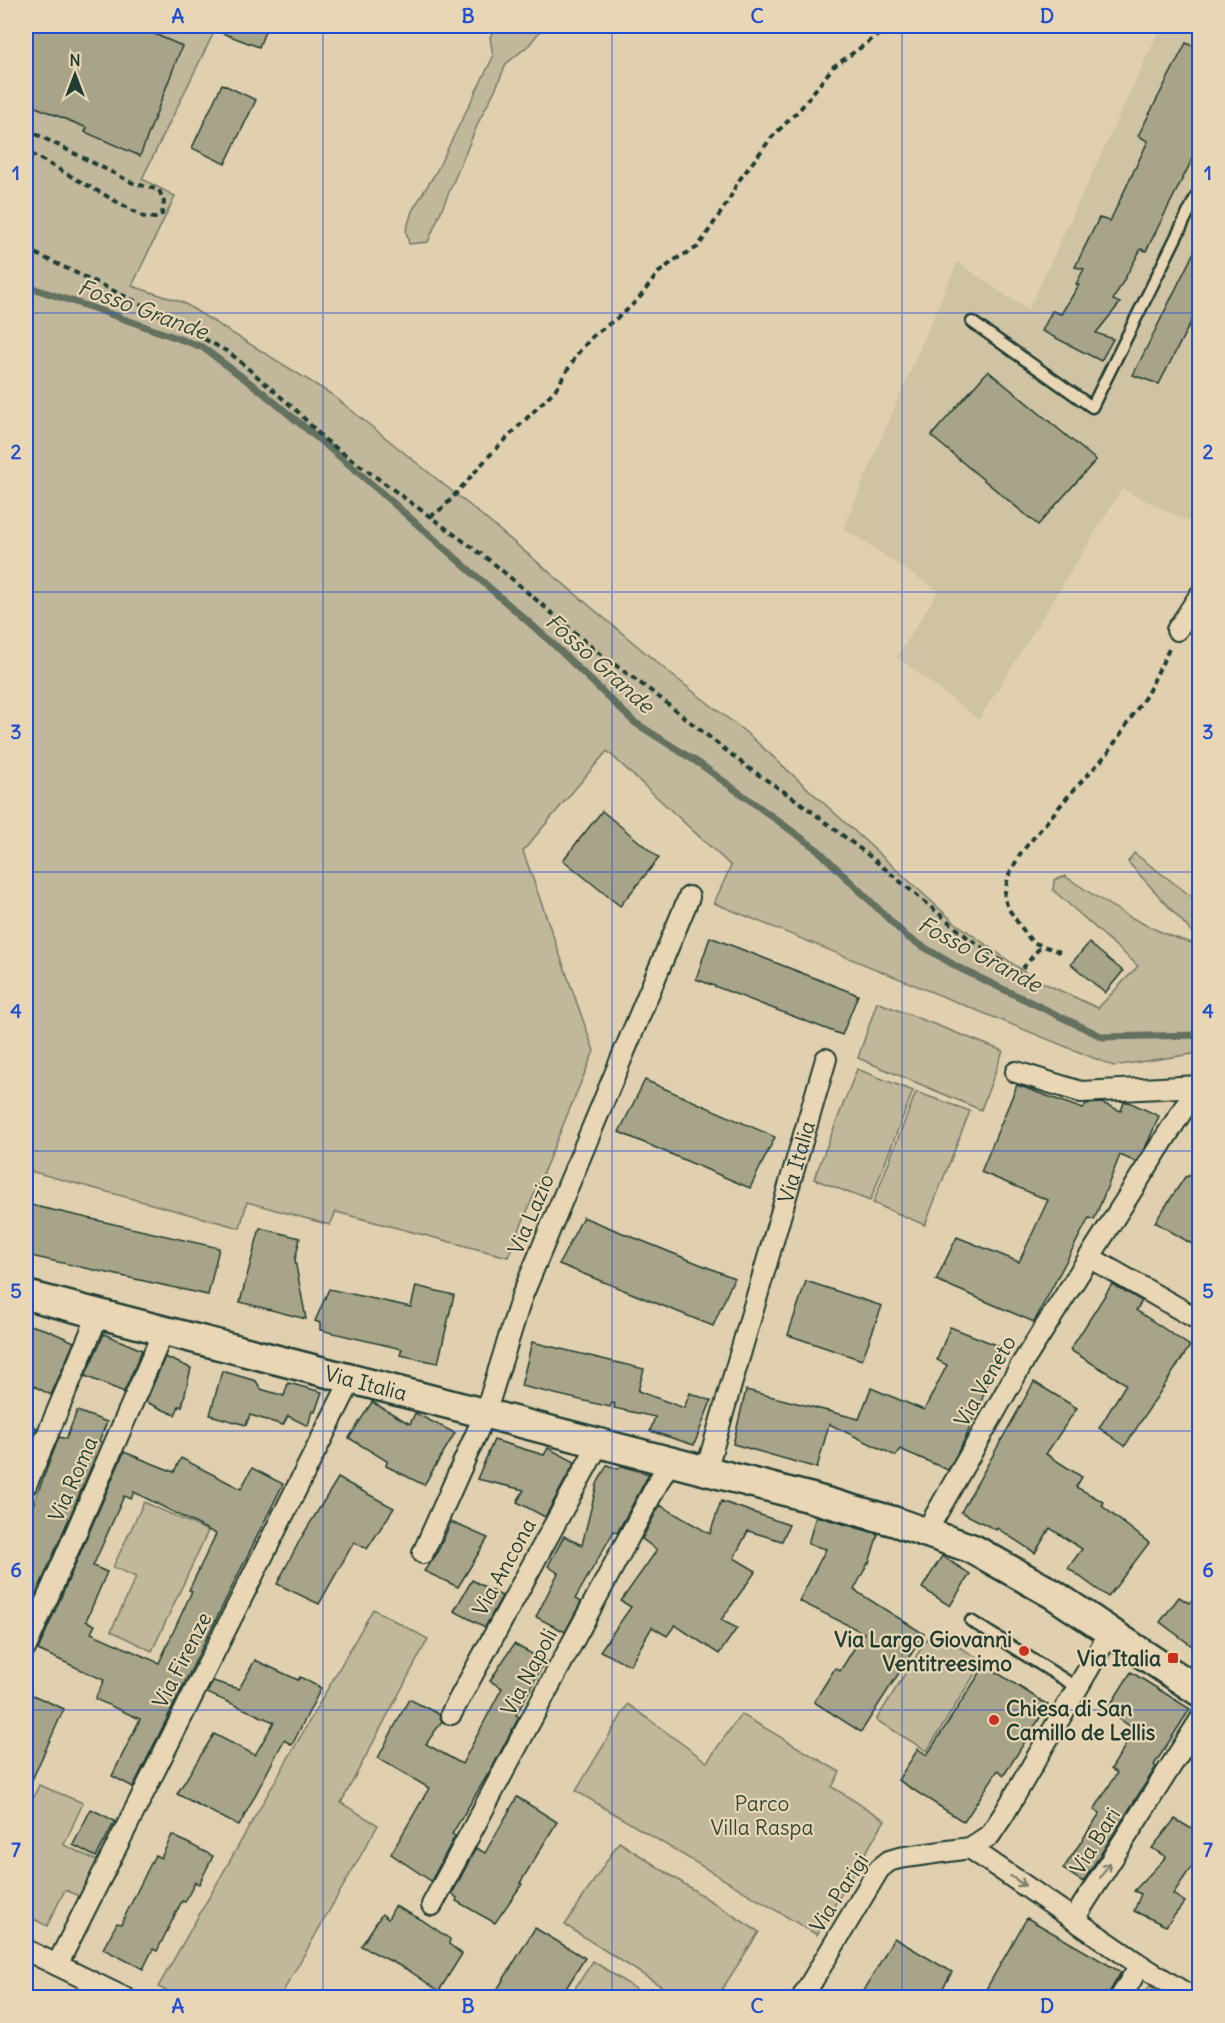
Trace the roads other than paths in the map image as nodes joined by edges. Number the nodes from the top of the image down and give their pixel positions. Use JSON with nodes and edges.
{"nodes":[{"id":1,"x":1200,"y":189,"type":"edge"},
{"id":2,"x":972,"y":322,"type":"dead end"},
{"id":3,"x":1200,"y":595,"type":"edge"},
{"id":4,"x":1177,"y":630,"type":"road end"},
{"id":5,"x":689,"y":897,"type":"dead end"},
{"id":6,"x":826,"y":1059,"type":"dead end"},
{"id":7,"x":1016,"y":1072,"type":"dead end"},
{"id":8,"x":1199,"y":1086,"type":"edge"},
{"id":9,"x":1089,"y":1257,"type":"junction"},
{"id":10,"x":26,"y":1295,"type":"edge"},
{"id":11,"x":99,"y":1313,"type":"junction"},
{"id":12,"x":1199,"y":1320,"type":"edge"},
{"id":13,"x":164,"y":1330,"type":"junction"},
{"id":14,"x":352,"y":1378,"type":"junction"},
{"id":15,"x":485,"y":1413,"type":"junction"},
{"id":16,"x":599,"y":1443,"type":"junction"},
{"id":17,"x":669,"y":1462,"type":"junction"},
{"id":18,"x":706,"y":1471,"type":"junction"},
{"id":19,"x":26,"y":1485,"type":"edge"},
{"id":20,"x":926,"y":1532,"type":"junction"},
{"id":21,"x":423,"y":1553,"type":"dead end"},
{"id":22,"x":971,"y":1621,"type":"dead end"},
{"id":23,"x":1110,"y":1632,"type":"junction"},
{"id":24,"x":26,"y":1647,"type":"edge"},
{"id":25,"x":1078,"y":1688,"type":"junction"},
{"id":26,"x":1200,"y":1692,"type":"edge"},
{"id":27,"x":451,"y":1714,"type":"dead end"},
{"id":28,"x":1200,"y":1720,"type":"edge"},
{"id":29,"x":970,"y":1848,"type":"junction"},
{"id":30,"x":432,"y":1905,"type":"dead end"},
{"id":31,"x":1074,"y":1919,"type":"junction"},
{"id":32,"x":26,"y":1950,"type":"edge"},
{"id":33,"x":57,"y":1965,"type":"junction"},
{"id":34,"x":1140,"y":1965,"type":"junction"},
{"id":35,"x":125,"y":1998,"type":"edge"},
{"id":36,"x":802,"y":1998,"type":"edge"},
{"id":37,"x":1120,"y":1998,"type":"edge"},
{"id":38,"x":1193,"y":1998,"type":"edge"}],
"edges":[{"from":1,"to":2,"type":"lane"},
{"from":3,"to":4,"type":"street"},
{"from":5,"to":15,"type":"street","name":"Via Lazio"},
{"from":6,"to":18,"type":"street","name":"Via Italia"},
{"from":7,"to":8,"type":"street","name":"Via Veneto"},
{"from":8,"to":9,"type":"street","name":"Via Veneto"},
{"from":9,"to":12,"type":"street"},
{"from":9,"to":20,"type":"street","name":"Via Veneto"},
{"from":10,"to":11,"type":"main road","name":"Via Italia"},
{"from":11,"to":13,"type":"main road","name":"Via Italia"},
{"from":11,"to":19,"type":"street"},
{"from":13,"to":14,"type":"main road","name":"Via Italia"},
{"from":13,"to":24,"type":"street","name":"Via Roma"},
{"from":14,"to":15,"type":"main road","name":"Via Italia"},
{"from":14,"to":33,"type":"street","name":"Via Firenze"},
{"from":15,"to":16,"type":"main road","name":"Via Italia"},
{"from":15,"to":21,"type":"street","name":"Via Lazio"},
{"from":16,"to":17,"type":"main road","name":"Via Italia"},
{"from":16,"to":27,"type":"street","name":"Via Ancona"},
{"from":17,"to":18,"type":"main road","name":"Via Italia"},
{"from":17,"to":30,"type":"street","name":"Via Napoli"},
{"from":18,"to":20,"type":"main road","name":"Via Italia"},
{"from":20,"to":23,"type":"main road","name":"Via Italia"},
{"from":22,"to":25,"type":"lane"},
{"from":23,"to":25,"type":"street","name":"Via Parigi"},
{"from":23,"to":26,"type":"main road","name":"Via Italia"},
{"from":25,"to":29,"type":"street","name":"Via Parigi"},
{"from":31,"to":28,"type":"street","name":"Via Bari","one_way":true},
{"from":29,"to":31,"type":"street","one_way":true},
{"from":29,"to":36,"type":"street","name":"Via Parigi"},
{"from":31,"to":34,"type":"street"},
{"from":32,"to":33,"type":"street"},
{"from":33,"to":35,"type":"street"},
{"from":34,"to":37,"type":"street"},
{"from":34,"to":38,"type":"street"}]}
